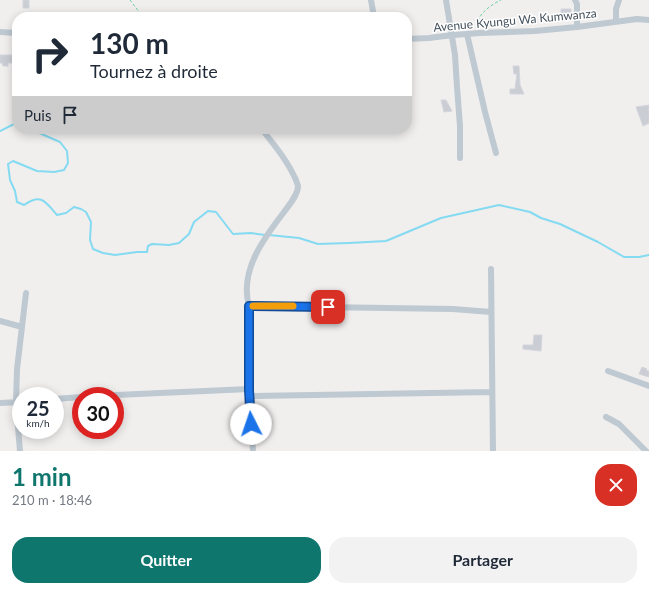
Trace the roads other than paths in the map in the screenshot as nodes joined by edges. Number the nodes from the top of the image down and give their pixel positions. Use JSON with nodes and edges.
{"nodes":[{"id":1,"x":371,"y":0,"type":"edge"},
{"id":2,"x":446,"y":0,"type":"edge"},
{"id":3,"x":575,"y":0,"type":"edge"},
{"id":4,"x":619,"y":0,"type":"edge"},
{"id":5,"x":373,"y":12,"type":"edge"},
{"id":6,"x":649,"y":18,"type":"edge"},
{"id":7,"x":616,"y":21,"type":"junction"},
{"id":8,"x":578,"y":27,"type":"junction"},
{"id":9,"x":0,"y":32,"type":"edge"},
{"id":10,"x":12,"y":33,"type":"edge"},
{"id":11,"x":467,"y":34,"type":"junction"},
{"id":12,"x":453,"y":35,"type":"junction"},
{"id":13,"x":412,"y":39,"type":"edge"},
{"id":14,"x":265,"y":134,"type":"edge"},
{"id":15,"x":496,"y":153,"type":"dead end"},
{"id":16,"x":460,"y":158,"type":"dead end"},
{"id":17,"x":491,"y":269,"type":"dead end"},
{"id":18,"x":26,"y":293,"type":"dead end"},
{"id":19,"x":249,"y":306,"type":"junction"},
{"id":20,"x":491,"y":312,"type":"junction"},
{"id":21,"x":0,"y":321,"type":"edge"},
{"id":22,"x":22,"y":327,"type":"junction"},
{"id":23,"x":608,"y":371,"type":"dead end"},
{"id":24,"x":649,"y":386,"type":"edge"},
{"id":25,"x":18,"y":387,"type":"edge"},
{"id":26,"x":492,"y":392,"type":"junction"},
{"id":27,"x":249,"y":393,"type":"junction"},
{"id":28,"x":124,"y":395,"type":"edge"},
{"id":29,"x":12,"y":402,"type":"edge"},
{"id":30,"x":0,"y":403,"type":"edge"},
{"id":31,"x":606,"y":417,"type":"dead end"},
{"id":32,"x":20,"y":439,"type":"edge"},
{"id":33,"x":20,"y":451,"type":"edge"},
{"id":34,"x":253,"y":451,"type":"edge"},
{"id":35,"x":493,"y":451,"type":"edge"},
{"id":36,"x":646,"y":451,"type":"edge"}],
"edges":[{"from":1,"to":5,"type":"street"},
{"from":2,"to":12,"type":"street"},
{"from":3,"to":8,"type":"street"},
{"from":4,"to":7,"type":"street"},
{"from":6,"to":7,"type":"street","name":"Avenue Kyungu Wa Kumwanza"},
{"from":7,"to":8,"type":"street","name":"Avenue Kyungu Wa Kumwanza"},
{"from":8,"to":11,"type":"street","name":"Avenue Kyungu Wa Kumwanza"},
{"from":9,"to":10,"type":"street"},
{"from":11,"to":12,"type":"street","name":"Avenue Kyungu Wa Kumwanza"},
{"from":11,"to":15,"type":"street"},
{"from":12,"to":13,"type":"street","name":"Avenue Kyungu Wa Kumwanza"},
{"from":12,"to":16,"type":"street"},
{"from":14,"to":19,"type":"street"},
{"from":17,"to":20,"type":"street"},
{"from":18,"to":22,"type":"street"},
{"from":19,"to":20,"type":"street"},
{"from":19,"to":27,"type":"street"},
{"from":20,"to":26,"type":"street"},
{"from":21,"to":22,"type":"street"},
{"from":22,"to":25,"type":"street"},
{"from":23,"to":24,"type":"street"},
{"from":26,"to":27,"type":"street"},
{"from":26,"to":35,"type":"street"},
{"from":27,"to":28,"type":"street"},
{"from":27,"to":34,"type":"street"},
{"from":29,"to":30,"type":"street"},
{"from":31,"to":36,"type":"street"},
{"from":32,"to":33,"type":"street"}]}
